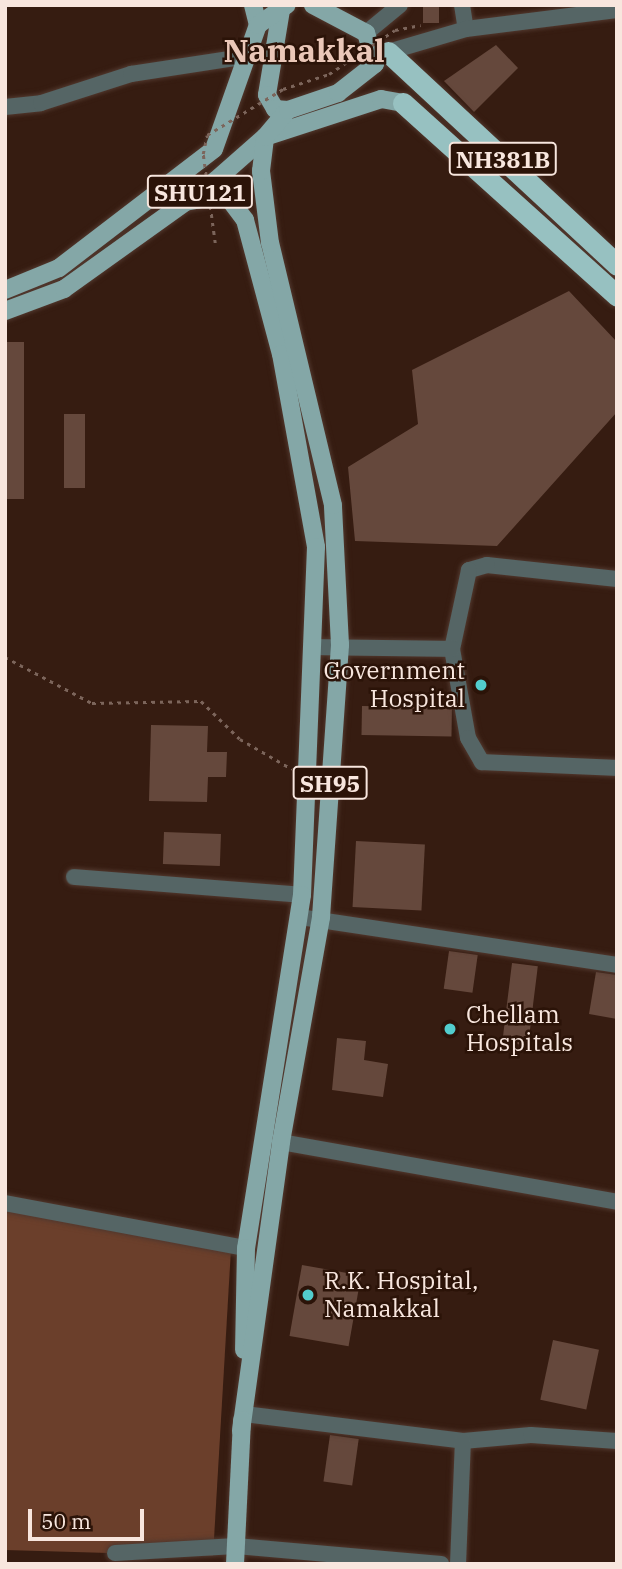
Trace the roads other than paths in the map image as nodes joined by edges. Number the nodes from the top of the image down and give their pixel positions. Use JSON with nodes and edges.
{"nodes":[{"id":1,"x":253,"y":5,"type":"edge"},
{"id":2,"x":313,"y":5,"type":"edge"},
{"id":3,"x":338,"y":5,"type":"edge"},
{"id":4,"x":400,"y":5,"type":"edge"},
{"id":5,"x":462,"y":5,"type":"edge"},
{"id":6,"x":284,"y":8,"type":"edge"},
{"id":7,"x":617,"y":10,"type":"edge"},
{"id":8,"x":541,"y":13,"type":"edge"},
{"id":9,"x":258,"y":25,"type":"junction"},
{"id":10,"x":466,"y":29,"type":"junction"},
{"id":11,"x":366,"y":33,"type":"junction"},
{"id":12,"x":388,"y":52,"type":"junction"},
{"id":13,"x":248,"y":56,"type":"junction"},
{"id":14,"x":404,"y":103,"type":"joint"},
{"id":15,"x":5,"y":107,"type":"edge"},
{"id":16,"x":288,"y":110,"type":"junction"},
{"id":17,"x":265,"y":136,"type":"junction"},
{"id":18,"x":184,"y":202,"type":"junction"},
{"id":19,"x":617,"y":265,"type":"edge"},
{"id":20,"x":5,"y":290,"type":"edge"},
{"id":21,"x":617,"y":296,"type":"edge"},
{"id":22,"x":5,"y":311,"type":"edge"},
{"id":23,"x":617,"y":579,"type":"edge"},
{"id":24,"x":340,"y":645,"type":"junction"},
{"id":25,"x":314,"y":647,"type":"junction"},
{"id":26,"x":452,"y":649,"type":"junction"},
{"id":27,"x":617,"y":768,"type":"edge"},
{"id":28,"x":74,"y":877,"type":"dead end"},
{"id":29,"x":302,"y":895,"type":"junction"},
{"id":30,"x":321,"y":916,"type":"junction"},
{"id":31,"x":300,"y":917,"type":"junction"},
{"id":32,"x":617,"y":965,"type":"edge"},
{"id":33,"x":281,"y":1142,"type":"junction"},
{"id":34,"x":617,"y":1202,"type":"edge"},
{"id":35,"x":5,"y":1203,"type":"edge"},
{"id":36,"x":246,"y":1248,"type":"junction"},
{"id":37,"x":243,"y":1422,"type":"junction"},
{"id":38,"x":463,"y":1441,"type":"junction"},
{"id":39,"x":617,"y":1441,"type":"edge"},
{"id":40,"x":115,"y":1553,"type":"dead end"},
{"id":41,"x":235,"y":1555,"type":"edge"},
{"id":42,"x":441,"y":1564,"type":"edge"},
{"id":43,"x":458,"y":1564,"type":"edge"}],
"edges":[{"from":1,"to":9,"type":"main road"},
{"from":2,"to":11,"type":"main road"},
{"from":3,"to":11,"type":"main road"},
{"from":4,"to":11,"type":"street"},
{"from":5,"to":10,"type":"street"},
{"from":6,"to":9,"type":"main road"},
{"from":6,"to":16,"type":"main road"},
{"from":7,"to":8,"type":"street"},
{"from":8,"to":10,"type":"street"},
{"from":9,"to":13,"type":"main road"},
{"from":10,"to":12,"type":"street"},
{"from":11,"to":12,"type":"main road"},
{"from":11,"to":16,"type":"main road","number":"SHU121"},
{"from":12,"to":19,"type":"highway","number":"NH381B"},
{"from":13,"to":15,"type":"street"},
{"from":13,"to":20,"type":"main road"},
{"from":14,"to":17,"type":"main road","number":"SHU121"},
{"from":14,"to":21,"type":"highway","number":"NH381B"},
{"from":16,"to":17,"type":"main road","number":"SHU121"},
{"from":17,"to":18,"type":"main road","number":"SHU121"},
{"from":17,"to":24,"type":"main road","number":"SH95"},
{"from":18,"to":22,"type":"main road","number":"SHU121"},
{"from":18,"to":25,"type":"main road","number":"SH95"},
{"from":23,"to":26,"type":"street"},
{"from":24,"to":25,"type":"street"},
{"from":24,"to":26,"type":"street"},
{"from":24,"to":30,"type":"main road","number":"SH95"},
{"from":25,"to":29,"type":"main road","number":"SH95"},
{"from":26,"to":27,"type":"street"},
{"from":28,"to":29,"type":"street"},
{"from":29,"to":31,"type":"main road","number":"SH95"},
{"from":30,"to":31,"type":"street"},
{"from":30,"to":32,"type":"street"},
{"from":30,"to":33,"type":"main road","number":"SH95"},
{"from":31,"to":36,"type":"main road","number":"SH95"},
{"from":33,"to":34,"type":"street"},
{"from":33,"to":37,"type":"main road","number":"SH95"},
{"from":35,"to":36,"type":"street"},
{"from":36,"to":37,"type":"main road","number":"SH95"},
{"from":37,"to":38,"type":"street"},
{"from":37,"to":41,"type":"main road","number":"SH95"},
{"from":38,"to":39,"type":"street"},
{"from":38,"to":43,"type":"street"},
{"from":40,"to":41,"type":"street"},
{"from":41,"to":42,"type":"street"}]}
